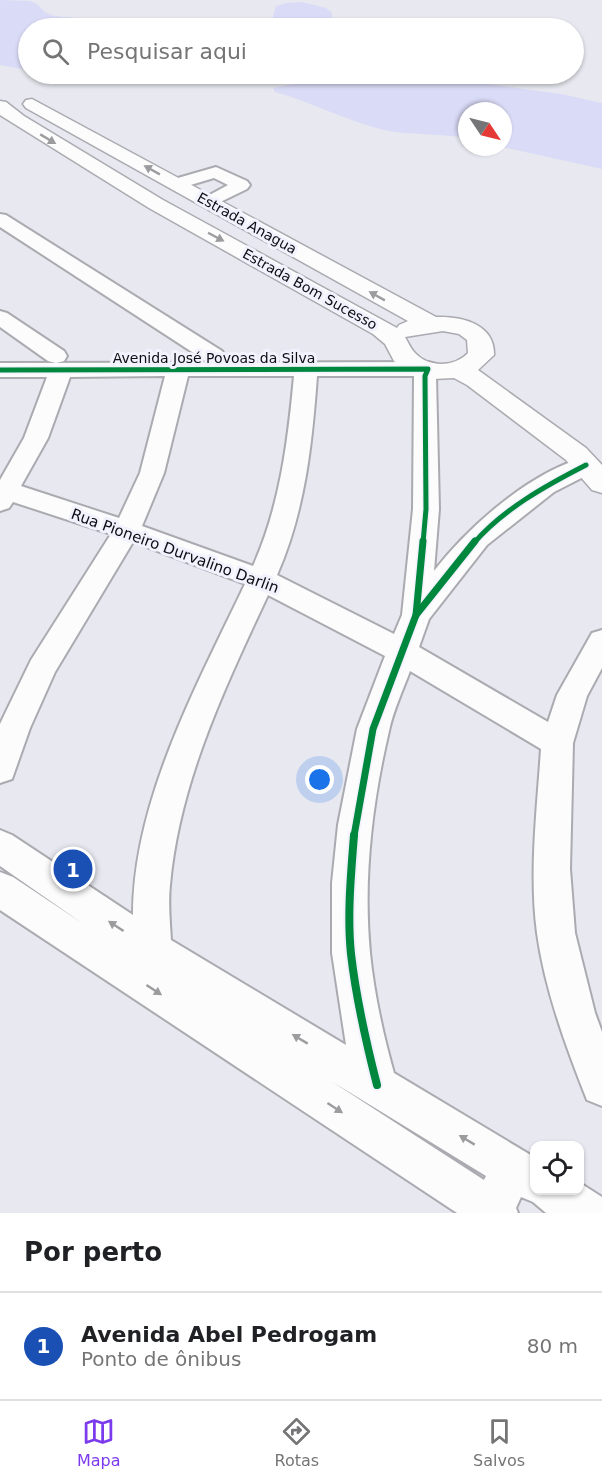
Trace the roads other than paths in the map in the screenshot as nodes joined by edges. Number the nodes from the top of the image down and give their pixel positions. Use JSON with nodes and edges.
{"nodes":[{"id":1,"x":0,"y":90,"type":"edge"},
{"id":2,"x":0,"y":106,"type":"edge"},
{"id":3,"x":177,"y":184,"type":"junction"},
{"id":4,"x":210,"y":202,"type":"junction"},
{"id":5,"x":0,"y":219,"type":"edge"},
{"id":6,"x":0,"y":316,"type":"edge"},
{"id":7,"x":429,"y":323,"type":"junction"},
{"id":8,"x":399,"y":347,"type":"junction"},
{"id":9,"x":481,"y":355,"type":"junction"},
{"id":10,"x":0,"y":356,"type":"edge"},
{"id":11,"x":214,"y":356,"type":"junction"},
{"id":12,"x":59,"y":363,"type":"junction"},
{"id":13,"x":428,"y":369,"type":"junction"},
{"id":14,"x":0,"y":370,"type":"edge"},
{"id":15,"x":178,"y":370,"type":"junction"},
{"id":16,"x":306,"y":370,"type":"junction"},
{"id":17,"x":457,"y":370,"type":"junction"},
{"id":18,"x":518,"y":401,"type":"junction"},
{"id":19,"x":597,"y":468,"type":"edge"},
{"id":20,"x":4,"y":497,"type":"edge"},
{"id":21,"x":127,"y":530,"type":"junction"},
{"id":22,"x":262,"y":580,"type":"junction"},
{"id":23,"x":416,"y":615,"type":"junction"},
{"id":24,"x":602,"y":641,"type":"edge"},
{"id":25,"x":402,"y":651,"type":"junction"},
{"id":26,"x":557,"y":743,"type":"junction"},
{"id":27,"x":0,"y":770,"type":"edge"},
{"id":28,"x":0,"y":846,"type":"edge"},
{"id":29,"x":0,"y":889,"type":"edge"},
{"id":30,"x":56,"y":908,"type":"junction"},
{"id":31,"x":152,"y":950,"type":"junction"},
{"id":32,"x":377,"y":1085,"type":"junction"},
{"id":33,"x":602,"y":1085,"type":"edge"},
{"id":34,"x":523,"y":1174,"type":"edge"},
{"id":35,"x":557,"y":1195,"type":"edge"},
{"id":36,"x":494,"y":1212,"type":"edge"},
{"id":37,"x":586,"y":1213,"type":"edge"}],
"edges":[{"from":3,"to":1,"type":"main road","name":"Estrada Anagua","one_way":true},
{"from":2,"to":8,"type":"main road","name":"Estrada Bom Sucesso","one_way":true},
{"from":3,"to":4,"type":"main road","name":"Estrada Anagua"},
{"from":3,"to":4,"type":"street"},
{"from":7,"to":4,"type":"main road","name":"Estrada Anagua","one_way":true},
{"from":5,"to":11,"type":"street"},
{"from":6,"to":12,"type":"street"},
{"from":7,"to":8,"type":"main road"},
{"from":7,"to":9,"type":"main road","name":"Estrada Anagua"},
{"from":8,"to":11,"type":"street","name":"Avenida José Povoas da Silva"},
{"from":8,"to":13,"type":"main road","name":"Estrada Bom Sucesso"},
{"from":9,"to":17,"type":"main road"},
{"from":9,"to":18,"type":"main road","name":"Estrada Bom Sucesso"},
{"from":10,"to":12,"type":"street","name":"Avenida José Povoas da Silva"},
{"from":11,"to":12,"type":"street","name":"Avenida José Povoas da Silva"},
{"from":12,"to":14,"type":"street","name":"Avenida José Povoas da Silva"},
{"from":12,"to":15,"type":"street","name":"Avenida José Povoas da Silva"},
{"from":12,"to":20,"type":"street"},
{"from":13,"to":16,"type":"street","name":"Avenida José Povoas da Silva"},
{"from":13,"to":17,"type":"main road","name":"Estrada Bom Sucesso"},
{"from":13,"to":23,"type":"street"},
{"from":15,"to":16,"type":"street","name":"Avenida José Povoas da Silva"},
{"from":15,"to":21,"type":"street"},
{"from":16,"to":22,"type":"street"},
{"from":17,"to":18,"type":"main road","name":"Estrada Bom Sucesso"},
{"from":18,"to":19,"type":"main road","name":"Estrada Bom Sucesso"},
{"from":19,"to":23,"type":"street"},
{"from":20,"to":21,"type":"street","name":"Rua Pioneiro Durvalino Darlin"},
{"from":21,"to":22,"type":"street","name":"Rua Pioneiro Durvalino Darlin"},
{"from":21,"to":27,"type":"street"},
{"from":22,"to":25,"type":"street","name":"Rua Pioneiro Durvalino Darlin"},
{"from":22,"to":31,"type":"street"},
{"from":23,"to":25,"type":"street"},
{"from":24,"to":26,"type":"street"},
{"from":25,"to":26,"type":"street","name":"Rua Pioneiro Durvalino Darlin"},
{"from":25,"to":32,"type":"street"},
{"from":26,"to":33,"type":"street"},
{"from":28,"to":30,"type":"street"},
{"from":29,"to":30,"type":"street"},
{"from":31,"to":30,"type":"street","one_way":true},
{"from":30,"to":36,"type":"street","one_way":true},
{"from":32,"to":31,"type":"street","one_way":true},
{"from":34,"to":32,"type":"street","one_way":true},
{"from":34,"to":36,"type":"street"},
{"from":35,"to":37,"type":"street"}]}
